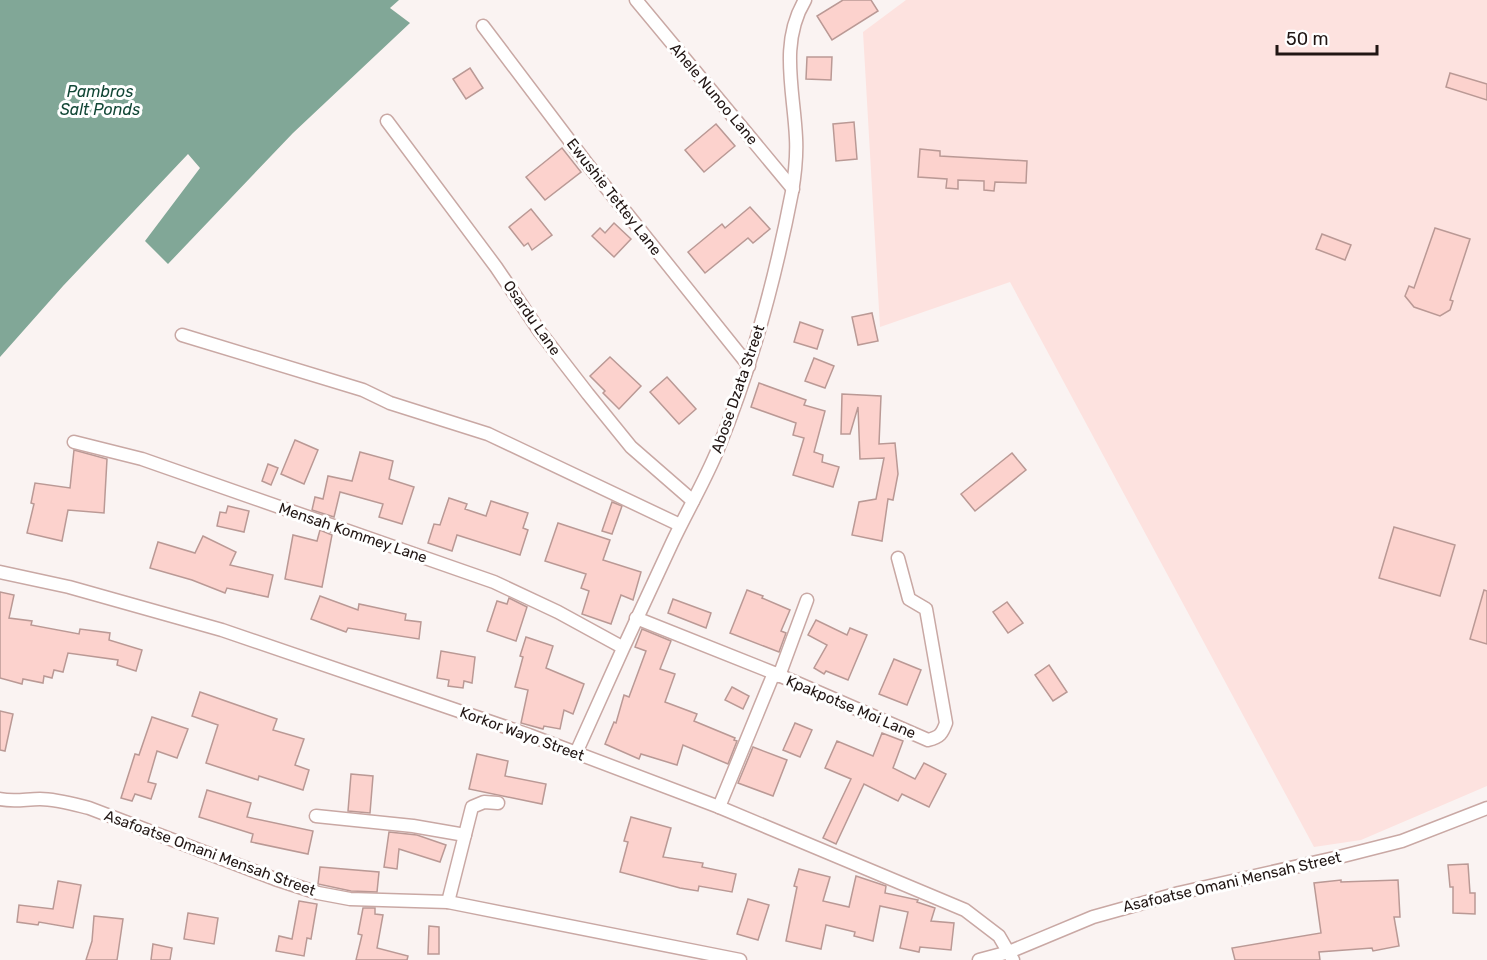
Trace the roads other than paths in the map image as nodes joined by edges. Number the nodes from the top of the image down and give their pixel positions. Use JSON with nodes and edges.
{"nodes":[{"id":1,"x":636,"y":0,"type":"edge"},
{"id":2,"x":805,"y":0,"type":"edge"},
{"id":3,"x":483,"y":26,"type":"dead end"},
{"id":4,"x":387,"y":121,"type":"dead end"},
{"id":5,"x":792,"y":189,"type":"junction"},
{"id":6,"x":182,"y":335,"type":"dead end"},
{"id":7,"x":749,"y":366,"type":"junction"},
{"id":8,"x":75,"y":442,"type":"dead end"},
{"id":9,"x":693,"y":501,"type":"junction"},
{"id":10,"x":680,"y":525,"type":"junction"},
{"id":11,"x":898,"y":558,"type":"dead end"},
{"id":12,"x":0,"y":572,"type":"edge"},
{"id":13,"x":807,"y":600,"type":"dead end"},
{"id":14,"x":636,"y":618,"type":"junction"},
{"id":15,"x":622,"y":647,"type":"junction"},
{"id":16,"x":777,"y":675,"type":"junction"},
{"id":17,"x":576,"y":753,"type":"junction"},
{"id":18,"x":0,"y":799,"type":"edge"},
{"id":19,"x":498,"y":803,"type":"dead end"},
{"id":20,"x":719,"y":807,"type":"junction"},
{"id":21,"x":1487,"y":808,"type":"edge"},
{"id":22,"x":316,"y":816,"type":"dead end"},
{"id":23,"x":465,"y":835,"type":"junction"},
{"id":24,"x":447,"y":902,"type":"junction"},
{"id":25,"x":1011,"y":956,"type":"edge"},
{"id":26,"x":710,"y":958,"type":"edge"},
{"id":27,"x":740,"y":960,"type":"edge"},
{"id":28,"x":979,"y":960,"type":"edge"}],
"edges":[{"from":1,"to":5,"type":"street","name":"Ahele Nunoo Lane"},
{"from":2,"to":5,"type":"street","name":"Abose Dzata Street"},
{"from":3,"to":7,"type":"street","name":"Ewushie Tettey Lane"},
{"from":4,"to":9,"type":"street","name":"Osardu Lane"},
{"from":5,"to":7,"type":"street","name":"Abose Dzata Street"},
{"from":6,"to":10,"type":"street"},
{"from":7,"to":9,"type":"street","name":"Abose Dzata Street"},
{"from":8,"to":15,"type":"street","name":"Mensah Kommey Lane"},
{"from":9,"to":10,"type":"street","name":"Abose Dzata Street"},
{"from":10,"to":14,"type":"street","name":"Abose Dzata Street"},
{"from":11,"to":16,"type":"street","name":"Kpakpotse Moi Lane"},
{"from":12,"to":17,"type":"street","name":"Korkor Wayo Street"},
{"from":13,"to":16,"type":"street"},
{"from":14,"to":15,"type":"street","name":"Abose Dzata Street"},
{"from":14,"to":16,"type":"street"},
{"from":15,"to":17,"type":"street","name":"Abose Dzata Street"},
{"from":16,"to":20,"type":"street","name":"Kpakpotse Moi Lane"},
{"from":17,"to":20,"type":"street","name":"Korkor Wayo Street"},
{"from":18,"to":24,"type":"street","name":"Asafoatse Omani Mensah Street"},
{"from":19,"to":23,"type":"street"},
{"from":20,"to":25,"type":"street","name":"Korkor Wayo Street"},
{"from":21,"to":25,"type":"street","name":"Asafoatse Omani Mensah Street"},
{"from":22,"to":23,"type":"street"},
{"from":23,"to":24,"type":"street"},
{"from":24,"to":26,"type":"street","name":"Asafoatse Omani Mensah Street"},
{"from":25,"to":28,"type":"street","name":"Asafoatse Omani Mensah Street"},
{"from":26,"to":27,"type":"street","name":"Asafoatse Omani Mensah Street"}]}
